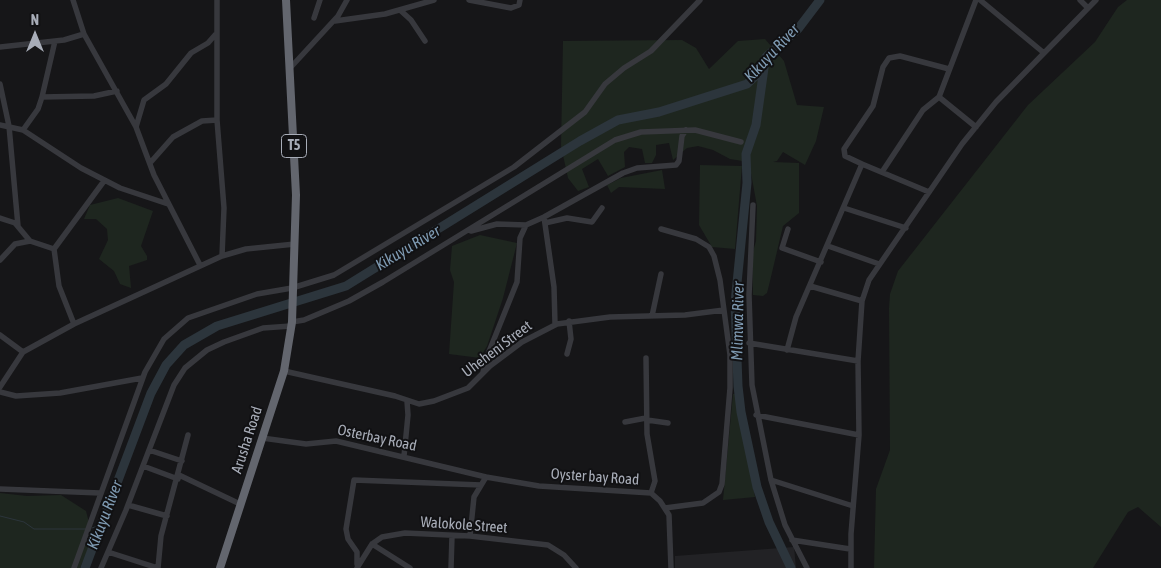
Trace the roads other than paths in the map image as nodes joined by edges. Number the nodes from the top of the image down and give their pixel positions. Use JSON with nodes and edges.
{"nodes":[{"id":1,"x":73,"y":0,"type":"edge"},
{"id":2,"x":216,"y":0,"type":"edge"},
{"id":3,"x":286,"y":0,"type":"edge"},
{"id":4,"x":320,"y":0,"type":"edge"},
{"id":5,"x":347,"y":0,"type":"edge"},
{"id":6,"x":434,"y":0,"type":"edge"},
{"id":7,"x":469,"y":0,"type":"edge"},
{"id":8,"x":520,"y":0,"type":"edge"},
{"id":9,"x":700,"y":0,"type":"edge"},
{"id":10,"x":976,"y":0,"type":"edge"},
{"id":11,"x":980,"y":0,"type":"edge"},
{"id":12,"x":1080,"y":0,"type":"edge"},
{"id":13,"x":1096,"y":0,"type":"edge"},
{"id":14,"x":1088,"y":8,"type":"junction"},
{"id":15,"x":400,"y":10,"type":"junction"},
{"id":16,"x":314,"y":18,"type":"dead end"},
{"id":17,"x":335,"y":21,"type":"junction"},
{"id":18,"x":84,"y":34,"type":"junction"},
{"id":19,"x":215,"y":35,"type":"junction"},
{"id":20,"x":55,"y":41,"type":"junction"},
{"id":21,"x":425,"y":41,"type":"dead end"},
{"id":22,"x":0,"y":47,"type":"edge"},
{"id":23,"x":1044,"y":53,"type":"junction"},
{"id":24,"x":290,"y":67,"type":"junction"},
{"id":25,"x":949,"y":69,"type":"junction"},
{"id":26,"x":0,"y":84,"type":"edge"},
{"id":27,"x":117,"y":91,"type":"junction"},
{"id":28,"x":42,"y":97,"type":"junction"},
{"id":29,"x":939,"y":97,"type":"junction"},
{"id":30,"x":217,"y":120,"type":"junction"},
{"id":31,"x":0,"y":125,"type":"edge"},
{"id":32,"x":9,"y":126,"type":"junction"},
{"id":33,"x":136,"y":127,"type":"junction"},
{"id":34,"x":976,"y":127,"type":"junction"},
{"id":35,"x":23,"y":130,"type":"junction"},
{"id":36,"x":686,"y":130,"type":"junction"},
{"id":37,"x":741,"y":142,"type":"dead end"},
{"id":38,"x":150,"y":162,"type":"junction"},
{"id":39,"x":862,"y":164,"type":"junction"},
{"id":40,"x":882,"y":172,"type":"junction"},
{"id":41,"x":104,"y":180,"type":"junction"},
{"id":42,"x":929,"y":192,"type":"junction"},
{"id":43,"x":168,"y":204,"type":"junction"},
{"id":44,"x":753,"y":205,"type":"dead end"},
{"id":45,"x":602,"y":208,"type":"dead end"},
{"id":46,"x":844,"y":208,"type":"junction"},
{"id":47,"x":0,"y":218,"type":"edge"},
{"id":48,"x":544,"y":220,"type":"junction"},
{"id":49,"x":526,"y":225,"type":"junction"},
{"id":50,"x":18,"y":226,"type":"junction"},
{"id":51,"x":906,"y":228,"type":"junction"},
{"id":52,"x":661,"y":229,"type":"dead end"},
{"id":53,"x":788,"y":229,"type":"dead end"},
{"id":54,"x":464,"y":233,"type":"junction"},
{"id":55,"x":30,"y":241,"type":"junction"},
{"id":56,"x":294,"y":244,"type":"junction"},
{"id":57,"x":828,"y":246,"type":"junction"},
{"id":58,"x":54,"y":249,"type":"junction"},
{"id":59,"x":222,"y":256,"type":"junction"},
{"id":60,"x":0,"y":260,"type":"edge"},
{"id":61,"x":821,"y":262,"type":"junction"},
{"id":62,"x":879,"y":264,"type":"junction"},
{"id":63,"x":200,"y":265,"type":"junction"},
{"id":64,"x":661,"y":274,"type":"dead end"},
{"id":65,"x":810,"y":286,"type":"junction"},
{"id":66,"x":292,"y":290,"type":"junction"},
{"id":67,"x":862,"y":301,"type":"junction"},
{"id":68,"x":724,"y":310,"type":"junction"},
{"id":69,"x":652,"y":316,"type":"junction"},
{"id":70,"x":569,"y":321,"type":"junction"},
{"id":71,"x":292,"y":322,"type":"junction"},
{"id":72,"x":74,"y":324,"type":"junction"},
{"id":73,"x":555,"y":324,"type":"junction"},
{"id":74,"x":0,"y":335,"type":"edge"},
{"id":75,"x":749,"y":343,"type":"junction"},
{"id":76,"x":787,"y":350,"type":"junction"},
{"id":77,"x":22,"y":352,"type":"junction"},
{"id":78,"x":567,"y":354,"type":"dead end"},
{"id":79,"x":646,"y":358,"type":"dead end"},
{"id":80,"x":858,"y":362,"type":"junction"},
{"id":81,"x":284,"y":372,"type":"junction"},
{"id":82,"x":482,"y":373,"type":"junction"},
{"id":83,"x":142,"y":378,"type":"junction"},
{"id":84,"x":0,"y":386,"type":"edge"},
{"id":85,"x":0,"y":392,"type":"edge"},
{"id":86,"x":407,"y":401,"type":"junction"},
{"id":87,"x":756,"y":415,"type":"junction"},
{"id":88,"x":646,"y":419,"type":"junction"},
{"id":89,"x":625,"y":422,"type":"dead end"},
{"id":90,"x":668,"y":423,"type":"dead end"},
{"id":91,"x":188,"y":435,"type":"dead end"},
{"id":92,"x":859,"y":436,"type":"junction"},
{"id":93,"x":262,"y":438,"type":"junction"},
{"id":94,"x":149,"y":450,"type":"junction"},
{"id":95,"x":404,"y":456,"type":"junction"},
{"id":96,"x":182,"y":461,"type":"junction"},
{"id":97,"x":143,"y":466,"type":"junction"},
{"id":98,"x":178,"y":477,"type":"junction"},
{"id":99,"x":486,"y":477,"type":"junction"},
{"id":100,"x":770,"y":480,"type":"junction"},
{"id":101,"x":481,"y":485,"type":"junction"},
{"id":102,"x":0,"y":489,"type":"edge"},
{"id":103,"x":100,"y":492,"type":"junction"},
{"id":104,"x":651,"y":493,"type":"junction"},
{"id":105,"x":240,"y":504,"type":"junction"},
{"id":106,"x":128,"y":505,"type":"junction"},
{"id":107,"x":853,"y":506,"type":"junction"},
{"id":108,"x":665,"y":508,"type":"junction"},
{"id":109,"x":167,"y":516,"type":"junction"},
{"id":110,"x":452,"y":536,"type":"junction"},
{"id":111,"x":470,"y":536,"type":"junction"},
{"id":112,"x":792,"y":540,"type":"junction"},
{"id":113,"x":372,"y":544,"type":"junction"},
{"id":114,"x":850,"y":549,"type":"junction"},
{"id":115,"x":108,"y":552,"type":"junction"},
{"id":116,"x":357,"y":567,"type":"edge"},
{"id":117,"x":573,"y":567,"type":"edge"},
{"id":118,"x":74,"y":568,"type":"edge"},
{"id":119,"x":101,"y":568,"type":"edge"},
{"id":120,"x":220,"y":568,"type":"edge"},
{"id":121,"x":410,"y":568,"type":"edge"},
{"id":122,"x":451,"y":568,"type":"edge"},
{"id":123,"x":671,"y":568,"type":"edge"},
{"id":124,"x":807,"y":568,"type":"edge"},
{"id":125,"x":851,"y":568,"type":"edge"}],
"edges":[{"from":1,"to":18,"type":"street"},
{"from":2,"to":19,"type":"street"},
{"from":3,"to":24,"type":"highway","number":"T5"},
{"from":4,"to":16,"type":"street"},
{"from":5,"to":17,"type":"street"},
{"from":6,"to":15,"type":"street"},
{"from":7,"to":8,"type":"street"},
{"from":9,"to":66,"type":"street"},
{"from":10,"to":25,"type":"street"},
{"from":11,"to":23,"type":"street"},
{"from":12,"to":14,"type":"street"},
{"from":13,"to":14,"type":"street"},
{"from":14,"to":23,"type":"street"},
{"from":15,"to":17,"type":"street"},
{"from":15,"to":21,"type":"street"},
{"from":17,"to":24,"type":"street"},
{"from":18,"to":20,"type":"street"},
{"from":18,"to":27,"type":"street"},
{"from":19,"to":30,"type":"street"},
{"from":19,"to":33,"type":"street"},
{"from":20,"to":22,"type":"street"},
{"from":20,"to":28,"type":"street"},
{"from":23,"to":34,"type":"street"},
{"from":24,"to":56,"type":"highway","number":"T5"},
{"from":25,"to":29,"type":"street"},
{"from":25,"to":39,"type":"street"},
{"from":26,"to":32,"type":"street"},
{"from":27,"to":28,"type":"street"},
{"from":27,"to":33,"type":"street"},
{"from":28,"to":35,"type":"street"},
{"from":29,"to":34,"type":"street"},
{"from":29,"to":40,"type":"street"},
{"from":30,"to":38,"type":"street"},
{"from":30,"to":59,"type":"street"},
{"from":31,"to":32,"type":"street"},
{"from":32,"to":35,"type":"street"},
{"from":32,"to":50,"type":"street"},
{"from":33,"to":38,"type":"street"},
{"from":34,"to":42,"type":"street"},
{"from":35,"to":41,"type":"street"},
{"from":36,"to":37,"type":"street"},
{"from":36,"to":48,"type":"street"},
{"from":36,"to":54,"type":"street"},
{"from":38,"to":43,"type":"street"},
{"from":39,"to":40,"type":"street"},
{"from":39,"to":46,"type":"street"},
{"from":40,"to":42,"type":"street"},
{"from":41,"to":43,"type":"street"},
{"from":41,"to":58,"type":"street"},
{"from":42,"to":51,"type":"street"},
{"from":43,"to":63,"type":"street"},
{"from":44,"to":75,"type":"street"},
{"from":45,"to":48,"type":"street"},
{"from":46,"to":51,"type":"street"},
{"from":46,"to":57,"type":"street"},
{"from":47,"to":50,"type":"street"},
{"from":48,"to":49,"type":"street"},
{"from":48,"to":73,"type":"street"},
{"from":49,"to":54,"type":"street"},
{"from":49,"to":82,"type":"street"},
{"from":50,"to":55,"type":"street"},
{"from":51,"to":62,"type":"street"},
{"from":52,"to":68,"type":"street"},
{"from":53,"to":61,"type":"street"},
{"from":54,"to":71,"type":"street"},
{"from":55,"to":58,"type":"street"},
{"from":55,"to":60,"type":"street"},
{"from":56,"to":59,"type":"street"},
{"from":56,"to":66,"type":"highway","number":"T5"},
{"from":57,"to":61,"type":"street"},
{"from":57,"to":62,"type":"street"},
{"from":58,"to":72,"type":"street"},
{"from":59,"to":63,"type":"street"},
{"from":61,"to":65,"type":"street"},
{"from":62,"to":67,"type":"street"},
{"from":63,"to":72,"type":"street"},
{"from":64,"to":69,"type":"street"},
{"from":65,"to":67,"type":"street"},
{"from":65,"to":76,"type":"street"},
{"from":66,"to":71,"type":"highway","number":"T5"},
{"from":66,"to":83,"type":"street"},
{"from":67,"to":80,"type":"street"},
{"from":68,"to":69,"type":"street","name":"Uheheni Street"},
{"from":68,"to":108,"type":"street"},
{"from":69,"to":70,"type":"street","name":"Uheheni Street"},
{"from":70,"to":73,"type":"street","name":"Uheheni Street"},
{"from":70,"to":78,"type":"street"},
{"from":71,"to":81,"type":"highway","name":"Arusha Road","number":"T5"},
{"from":71,"to":94,"type":"street"},
{"from":72,"to":77,"type":"street"},
{"from":73,"to":82,"type":"street","name":"Uheheni Street"},
{"from":74,"to":77,"type":"street"},
{"from":75,"to":76,"type":"street"},
{"from":75,"to":87,"type":"street"},
{"from":76,"to":80,"type":"street"},
{"from":77,"to":84,"type":"street"},
{"from":79,"to":88,"type":"street"},
{"from":80,"to":92,"type":"street"},
{"from":81,"to":86,"type":"street","name":"Uheheni Street"},
{"from":81,"to":93,"type":"highway","name":"Arusha Road","number":"T5"},
{"from":82,"to":86,"type":"street","name":"Uheheni Street"},
{"from":83,"to":85,"type":"street"},
{"from":83,"to":103,"type":"street"},
{"from":86,"to":95,"type":"street"},
{"from":87,"to":92,"type":"street"},
{"from":87,"to":100,"type":"street"},
{"from":88,"to":89,"type":"street"},
{"from":88,"to":90,"type":"street"},
{"from":88,"to":104,"type":"street"},
{"from":91,"to":96,"type":"street"},
{"from":92,"to":107,"type":"street"},
{"from":93,"to":95,"type":"street","name":"Osterbay Road"},
{"from":93,"to":105,"type":"highway","name":"Arusha Road","number":"T5"},
{"from":94,"to":96,"type":"street"},
{"from":94,"to":97,"type":"street"},
{"from":95,"to":99,"type":"street","name":"Osterbay Road"},
{"from":96,"to":98,"type":"street"},
{"from":97,"to":98,"type":"street"},
{"from":97,"to":106,"type":"street"},
{"from":98,"to":105,"type":"street"},
{"from":98,"to":109,"type":"street"},
{"from":99,"to":101,"type":"street"},
{"from":99,"to":104,"type":"street","name":"Oyster bay Road"},
{"from":100,"to":107,"type":"street"},
{"from":100,"to":112,"type":"street"},
{"from":101,"to":111,"type":"street"},
{"from":101,"to":116,"type":"street"},
{"from":102,"to":103,"type":"street"},
{"from":103,"to":118,"type":"street"},
{"from":104,"to":108,"type":"street","name":"Oyster bay Road"},
{"from":105,"to":120,"type":"highway","name":"Arusha Road","number":"T5"},
{"from":106,"to":109,"type":"street"},
{"from":106,"to":115,"type":"street"},
{"from":107,"to":114,"type":"street"},
{"from":108,"to":123,"type":"street","name":"Oyster bay Road"},
{"from":109,"to":115,"type":"street"},
{"from":110,"to":111,"type":"street","name":"Walokole Street"},
{"from":110,"to":113,"type":"street","name":"Walokole Street"},
{"from":110,"to":122,"type":"street"},
{"from":111,"to":117,"type":"street","name":"Walokole Street"},
{"from":112,"to":114,"type":"street"},
{"from":112,"to":124,"type":"street"},
{"from":113,"to":116,"type":"street"},
{"from":113,"to":121,"type":"street"},
{"from":114,"to":125,"type":"street"},
{"from":115,"to":119,"type":"street"}]}
